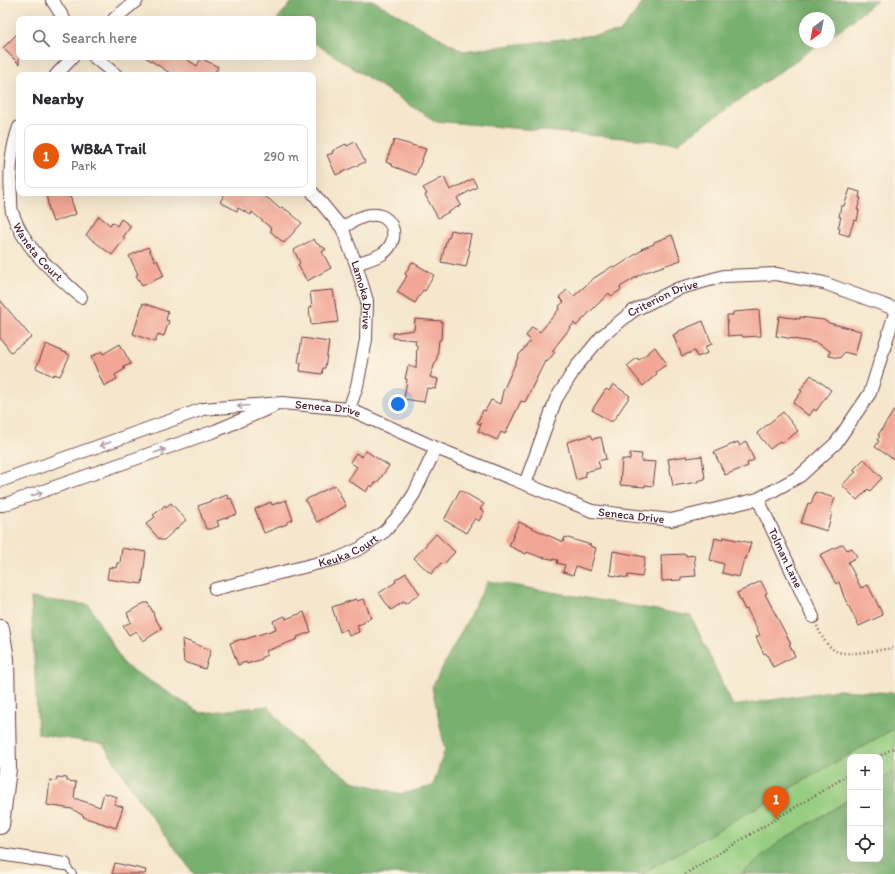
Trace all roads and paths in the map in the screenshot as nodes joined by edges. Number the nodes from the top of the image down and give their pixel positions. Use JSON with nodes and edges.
{"nodes":[{"id":1,"x":52,"y":0,"type":"edge"},
{"id":2,"x":137,"y":0,"type":"edge"},
{"id":3,"x":62,"y":16,"type":"edge"},
{"id":4,"x":118,"y":16,"type":"edge"},
{"id":5,"x":70,"y":60,"type":"edge"},
{"id":6,"x":98,"y":60,"type":"edge"},
{"id":7,"x":59,"y":72,"type":"edge"},
{"id":8,"x":112,"y":72,"type":"edge"},
{"id":9,"x":16,"y":137,"type":"edge"},
{"id":10,"x":315,"y":196,"type":"edge"},
{"id":11,"x":342,"y":228,"type":"junction"},
{"id":12,"x":356,"y":264,"type":"junction"},
{"id":13,"x":81,"y":297,"type":"dead end"},
{"id":14,"x":895,"y":308,"type":"edge"},
{"id":15,"x":895,"y":313,"type":"edge"},
{"id":16,"x":282,"y":403,"type":"junction"},
{"id":17,"x":349,"y":409,"type":"junction"},
{"id":18,"x":436,"y":448,"type":"junction"},
{"id":19,"x":0,"y":481,"type":"edge"},
{"id":20,"x":525,"y":484,"type":"junction"},
{"id":21,"x":758,"y":499,"type":"junction"},
{"id":22,"x":0,"y":505,"type":"edge"},
{"id":23,"x":215,"y":590,"type":"dead end"},
{"id":24,"x":812,"y":617,"type":"joint"},
{"id":25,"x":0,"y":629,"type":"edge"},
{"id":26,"x":895,"y":648,"type":"edge"},
{"id":27,"x":895,"y":747,"type":"edge"},
{"id":28,"x":883,"y":754,"type":"edge"},
{"id":29,"x":847,"y":776,"type":"edge"},
{"id":30,"x":0,"y":825,"type":"edge"},
{"id":31,"x":0,"y":854,"type":"edge"},
{"id":32,"x":65,"y":864,"type":"joint"},
{"id":33,"x":73,"y":874,"type":"edge"},
{"id":34,"x":685,"y":874,"type":"edge"}],
"edges":[{"from":1,"to":3,"type":"street"},
{"from":2,"to":4,"type":"street"},
{"from":5,"to":7,"type":"street"},
{"from":6,"to":8,"type":"street"},
{"from":9,"to":13,"type":"street","name":"Waneta Court"},
{"from":10,"to":11,"type":"street","name":"Lamoka Drive"},
{"from":11,"to":12,"type":"street","name":"Lamoka Drive"},
{"from":11,"to":12,"type":"street"},
{"from":12,"to":17,"type":"street","name":"Lamoka Drive"},
{"from":14,"to":20,"type":"street","name":"Criterion Drive"},
{"from":15,"to":21,"type":"street","name":"Seneca Drive"},
{"from":16,"to":17,"type":"street","name":"Seneca Drive"},
{"from":16,"to":19,"type":"street","name":"Seneca Drive","one_way":true},
{"from":22,"to":16,"type":"street","name":"Seneca Drive","one_way":true},
{"from":17,"to":18,"type":"street","name":"Seneca Drive"},
{"from":18,"to":20,"type":"street","name":"Seneca Drive"},
{"from":18,"to":23,"type":"street","name":"Keuka Court"},
{"from":20,"to":21,"type":"street","name":"Seneca Drive"},
{"from":21,"to":24,"type":"street","name":"Tolman Lane"},
{"from":24,"to":26,"type":"path"},
{"from":25,"to":30,"type":"main road"},
{"from":27,"to":28,"type":"path"},
{"from":29,"to":34,"type":"path"},
{"from":31,"to":32,"type":"street"},
{"from":32,"to":33,"type":"lane"}]}
